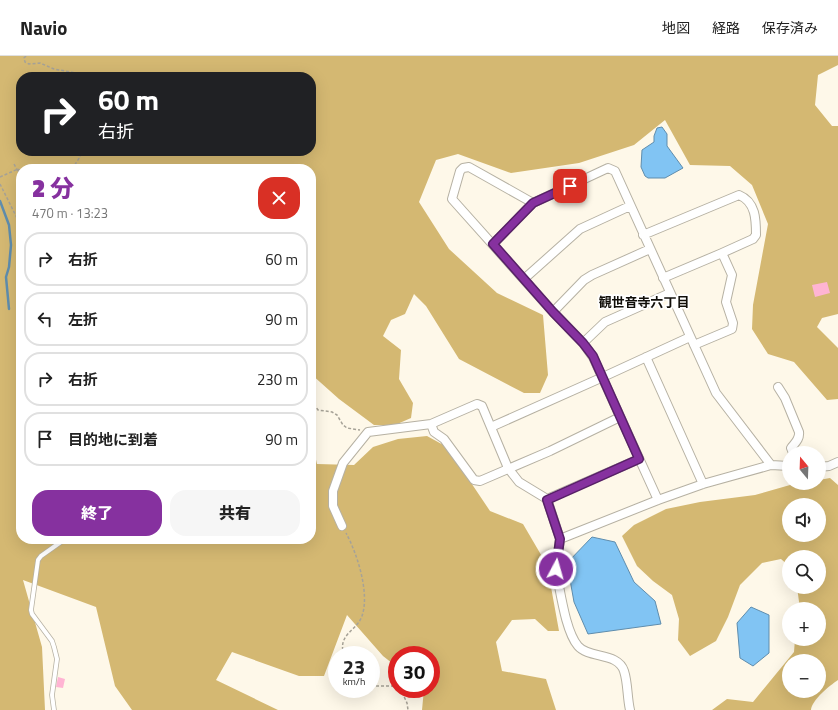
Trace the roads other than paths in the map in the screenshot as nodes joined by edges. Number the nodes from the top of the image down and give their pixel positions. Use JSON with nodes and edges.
{"nodes":[{"id":1,"x":533,"y":203,"type":"junction"},
{"id":2,"x":630,"y":206,"type":"junction"},
{"id":3,"x":643,"y":235,"type":"junction"},
{"id":4,"x":493,"y":244,"type":"junction"},
{"id":5,"x":650,"y":249,"type":"junction"},
{"id":6,"x":722,"y":254,"type":"junction"},
{"id":7,"x":663,"y":278,"type":"junction"},
{"id":8,"x":524,"y":279,"type":"junction"},
{"id":9,"x":670,"y":293,"type":"junction"},
{"id":10,"x":553,"y":312,"type":"junction"},
{"id":11,"x":690,"y":337,"type":"junction"},
{"id":12,"x":583,"y":343,"type":"junction"},
{"id":13,"x":694,"y":345,"type":"junction"},
{"id":14,"x":646,"y":357,"type":"junction"},
{"id":15,"x":603,"y":378,"type":"junction"},
{"id":16,"x":778,"y":387,"type":"dead end"},
{"id":17,"x":620,"y":417,"type":"junction"},
{"id":18,"x":431,"y":424,"type":"junction"},
{"id":19,"x":491,"y":426,"type":"junction"},
{"id":20,"x":793,"y":446,"type":"edge"},
{"id":21,"x":639,"y":459,"type":"junction"},
{"id":22,"x":838,"y":462,"type":"edge"},
{"id":23,"x":771,"y":465,"type":"junction"},
{"id":24,"x":782,"y":466,"type":"edge"},
{"id":25,"x":826,"y":466,"type":"edge"},
{"id":26,"x":508,"y":468,"type":"junction"},
{"id":27,"x":703,"y":484,"type":"junction"},
{"id":28,"x":547,"y":500,"type":"junction"},
{"id":29,"x":658,"y":500,"type":"junction"},
{"id":30,"x":342,"y":526,"type":"road end"},
{"id":31,"x":560,"y":539,"type":"junction"},
{"id":32,"x":58,"y":544,"type":"edge"},
{"id":33,"x":54,"y":710,"type":"edge"},
{"id":34,"x":630,"y":710,"type":"edge"}],
"edges":[{"from":1,"to":2,"type":"street"},
{"from":1,"to":4,"type":"street"},
{"from":1,"to":4,"type":"street"},
{"from":2,"to":3,"type":"street"},
{"from":2,"to":8,"type":"street"},
{"from":3,"to":5,"type":"street"},
{"from":3,"to":6,"type":"street"},
{"from":4,"to":8,"type":"street"},
{"from":5,"to":7,"type":"street"},
{"from":5,"to":10,"type":"street"},
{"from":6,"to":7,"type":"street"},
{"from":6,"to":13,"type":"street"},
{"from":7,"to":9,"type":"street"},
{"from":8,"to":10,"type":"street"},
{"from":9,"to":11,"type":"street"},
{"from":9,"to":12,"type":"street"},
{"from":10,"to":12,"type":"street"},
{"from":11,"to":13,"type":"street"},
{"from":11,"to":14,"type":"street"},
{"from":12,"to":15,"type":"street"},
{"from":13,"to":23,"type":"street"},
{"from":14,"to":15,"type":"street"},
{"from":14,"to":27,"type":"street"},
{"from":15,"to":17,"type":"street"},
{"from":15,"to":19,"type":"street"},
{"from":16,"to":20,"type":"street"},
{"from":17,"to":21,"type":"street"},
{"from":17,"to":26,"type":"street"},
{"from":18,"to":19,"type":"street"},
{"from":18,"to":26,"type":"street"},
{"from":18,"to":30,"type":"street"},
{"from":19,"to":26,"type":"street"},
{"from":21,"to":28,"type":"street"},
{"from":21,"to":29,"type":"street"},
{"from":22,"to":25,"type":"street"},
{"from":23,"to":24,"type":"street"},
{"from":23,"to":27,"type":"street"},
{"from":26,"to":28,"type":"street"},
{"from":27,"to":29,"type":"street"},
{"from":28,"to":31,"type":"street"},
{"from":29,"to":31,"type":"street"},
{"from":31,"to":34,"type":"street"},
{"from":32,"to":33,"type":"lane"}]}
